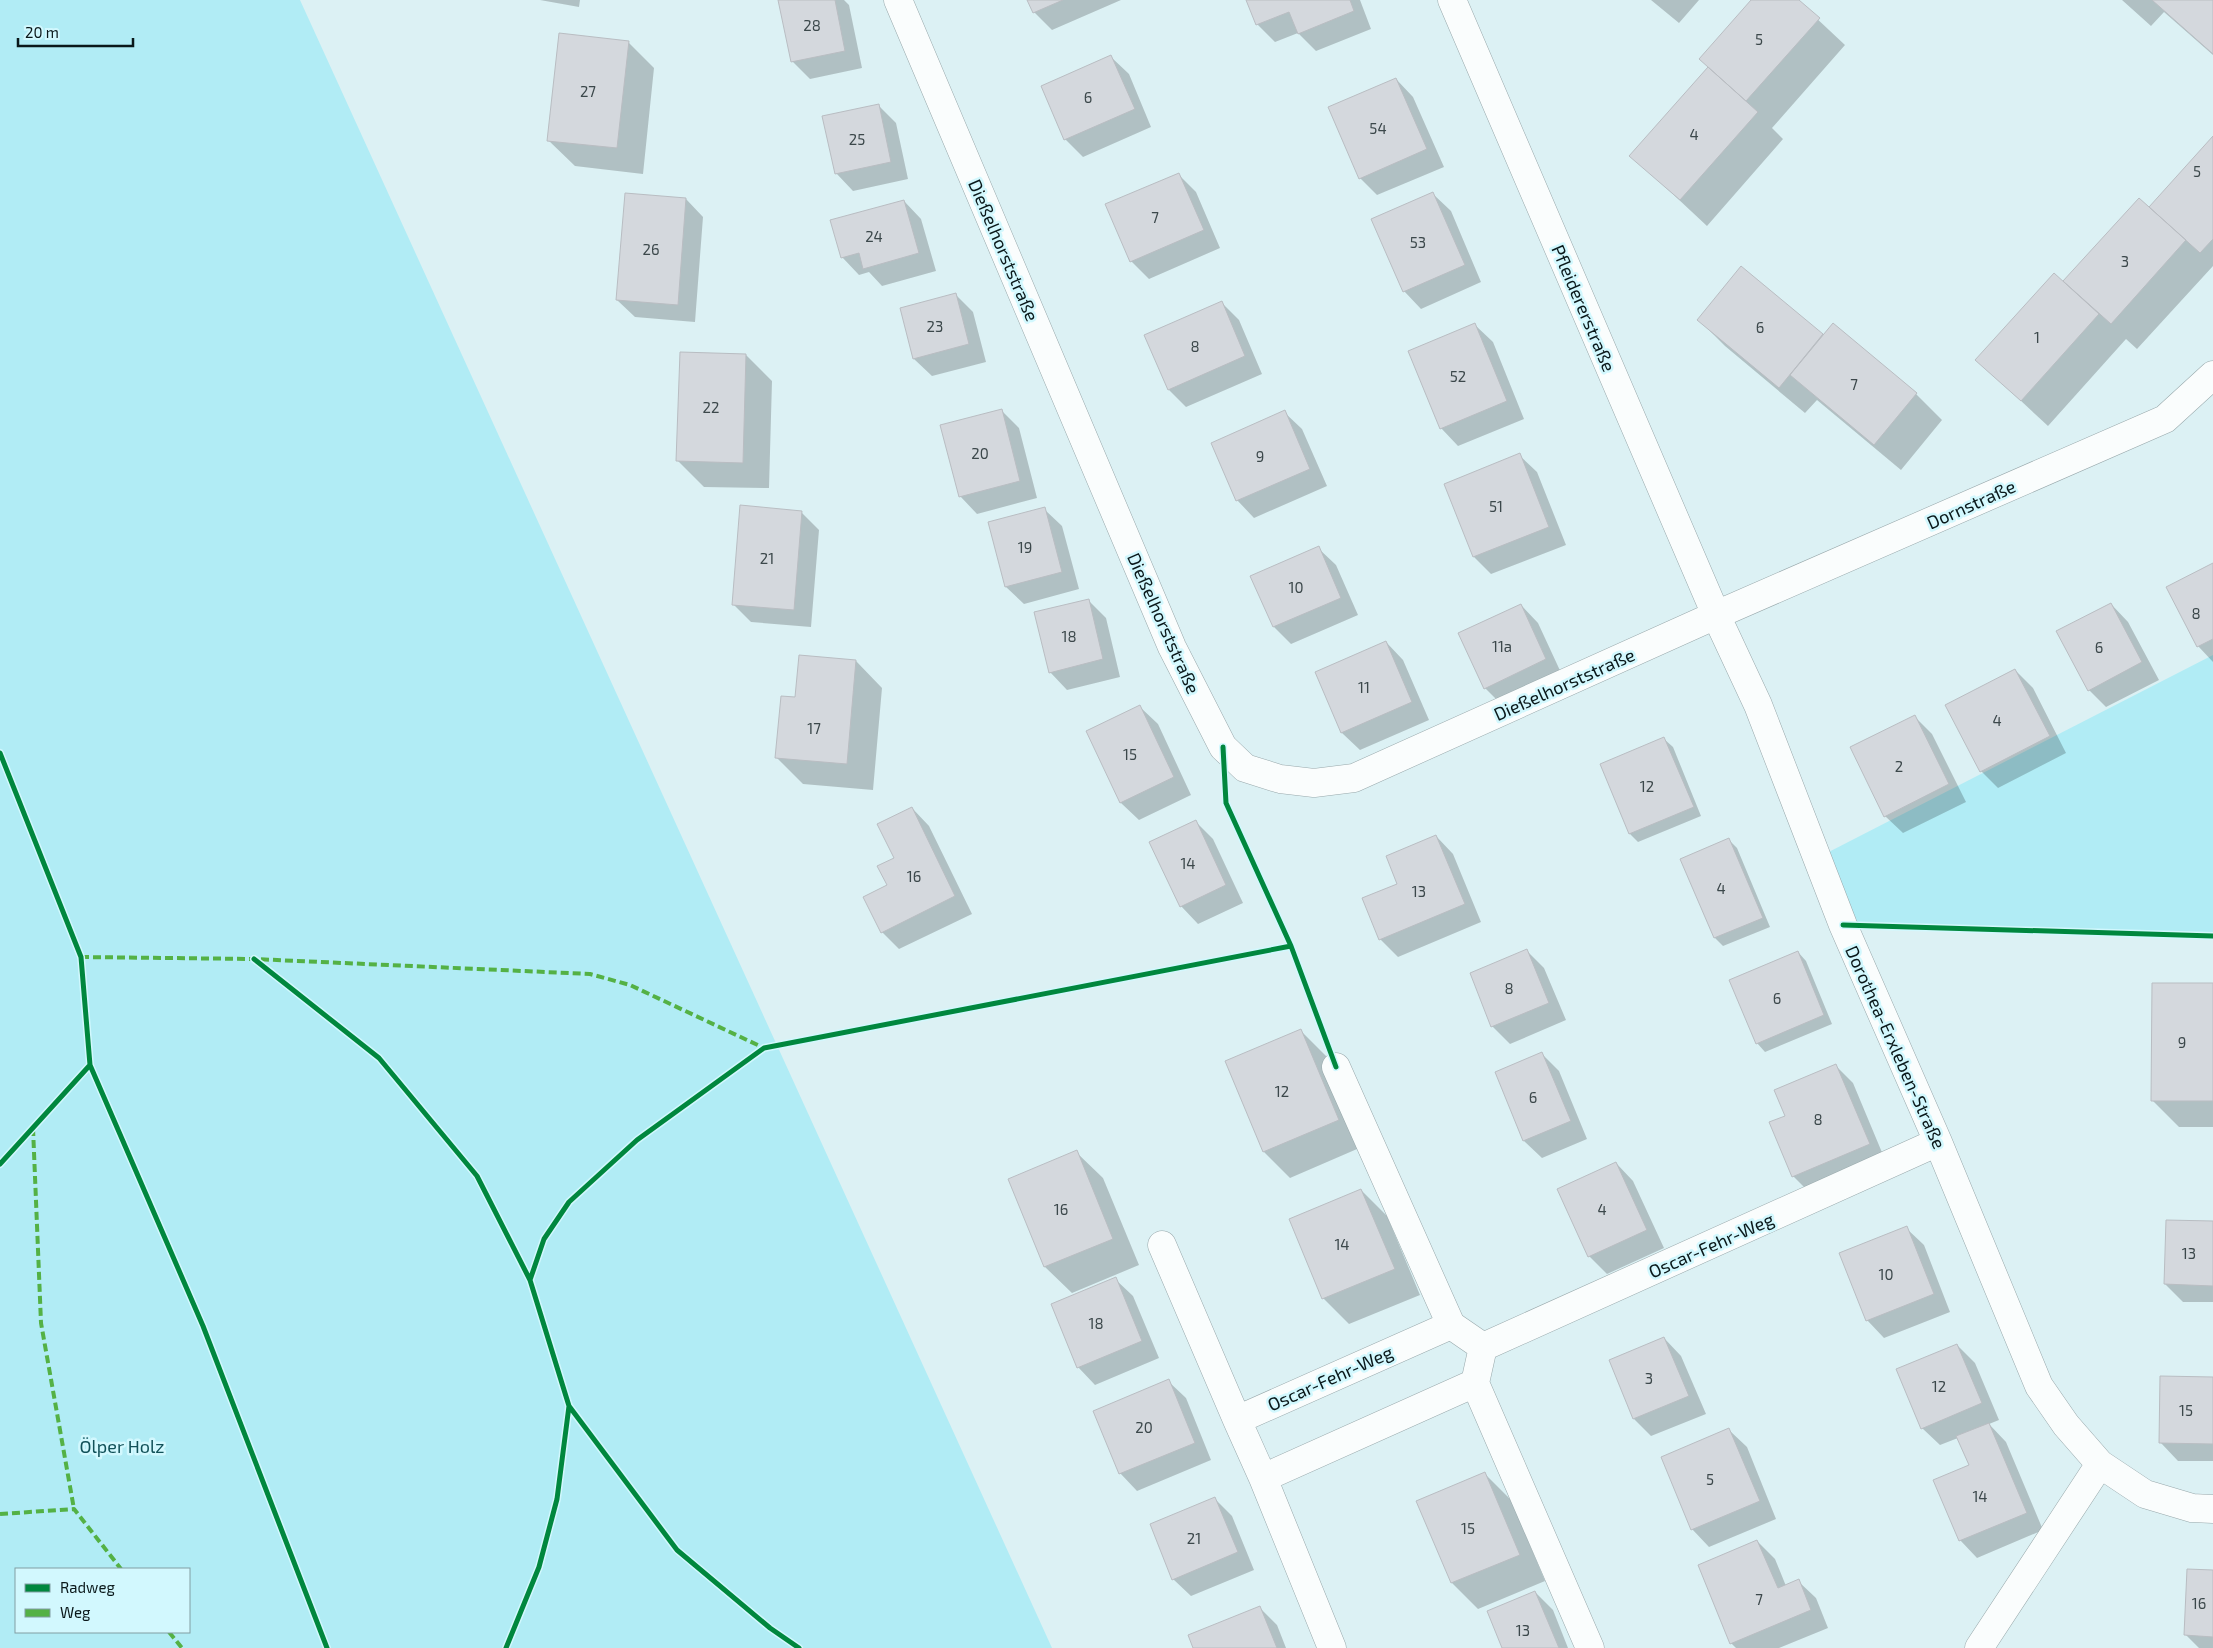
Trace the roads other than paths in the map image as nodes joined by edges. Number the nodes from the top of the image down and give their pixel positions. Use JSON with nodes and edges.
{"nodes":[{"id":1,"x":898,"y":0,"type":"edge"},
{"id":2,"x":1452,"y":0,"type":"edge"},
{"id":3,"x":2213,"y":375,"type":"edge"},
{"id":4,"x":1716,"y":615,"type":"junction"},
{"id":5,"x":1336,"y":1067,"type":"dead end"},
{"id":6,"x":1938,"y":1142,"type":"junction"},
{"id":7,"x":1162,"y":1245,"type":"dead end"},
{"id":8,"x":1450,"y":1325,"type":"junction"},
{"id":9,"x":1483,"y":1347,"type":"junction"},
{"id":10,"x":1475,"y":1383,"type":"junction"},
{"id":11,"x":1237,"y":1420,"type":"junction"},
{"id":12,"x":2100,"y":1464,"type":"junction"},
{"id":13,"x":1263,"y":1478,"type":"junction"},
{"id":14,"x":2213,"y":1509,"type":"edge"},
{"id":15,"x":1332,"y":1648,"type":"edge"},
{"id":16,"x":1590,"y":1648,"type":"edge"},
{"id":17,"x":1979,"y":1648,"type":"edge"}],
"edges":[{"from":1,"to":4,"type":"street","name":"Dießelhorststraße"},
{"from":2,"to":4,"type":"street","name":"Pfleidererstraße"},
{"from":3,"to":4,"type":"street","name":"Dornstraße"},
{"from":4,"to":6,"type":"street","name":"Dorothea-Erxleben-Straße"},
{"from":5,"to":8,"type":"street"},
{"from":6,"to":9,"type":"street","name":"Oscar-Fehr-Weg"},
{"from":6,"to":12,"type":"street","name":"Dorothea-Erxleben-Straße"},
{"from":7,"to":11,"type":"street"},
{"from":8,"to":9,"type":"street"},
{"from":8,"to":11,"type":"street","name":"Oscar-Fehr-Weg"},
{"from":9,"to":10,"type":"street"},
{"from":10,"to":13,"type":"street"},
{"from":10,"to":16,"type":"street"},
{"from":11,"to":13,"type":"street"},
{"from":12,"to":14,"type":"street","name":"Dorothea-Erxleben-Straße"},
{"from":12,"to":17,"type":"street"},
{"from":13,"to":15,"type":"street"}]}
